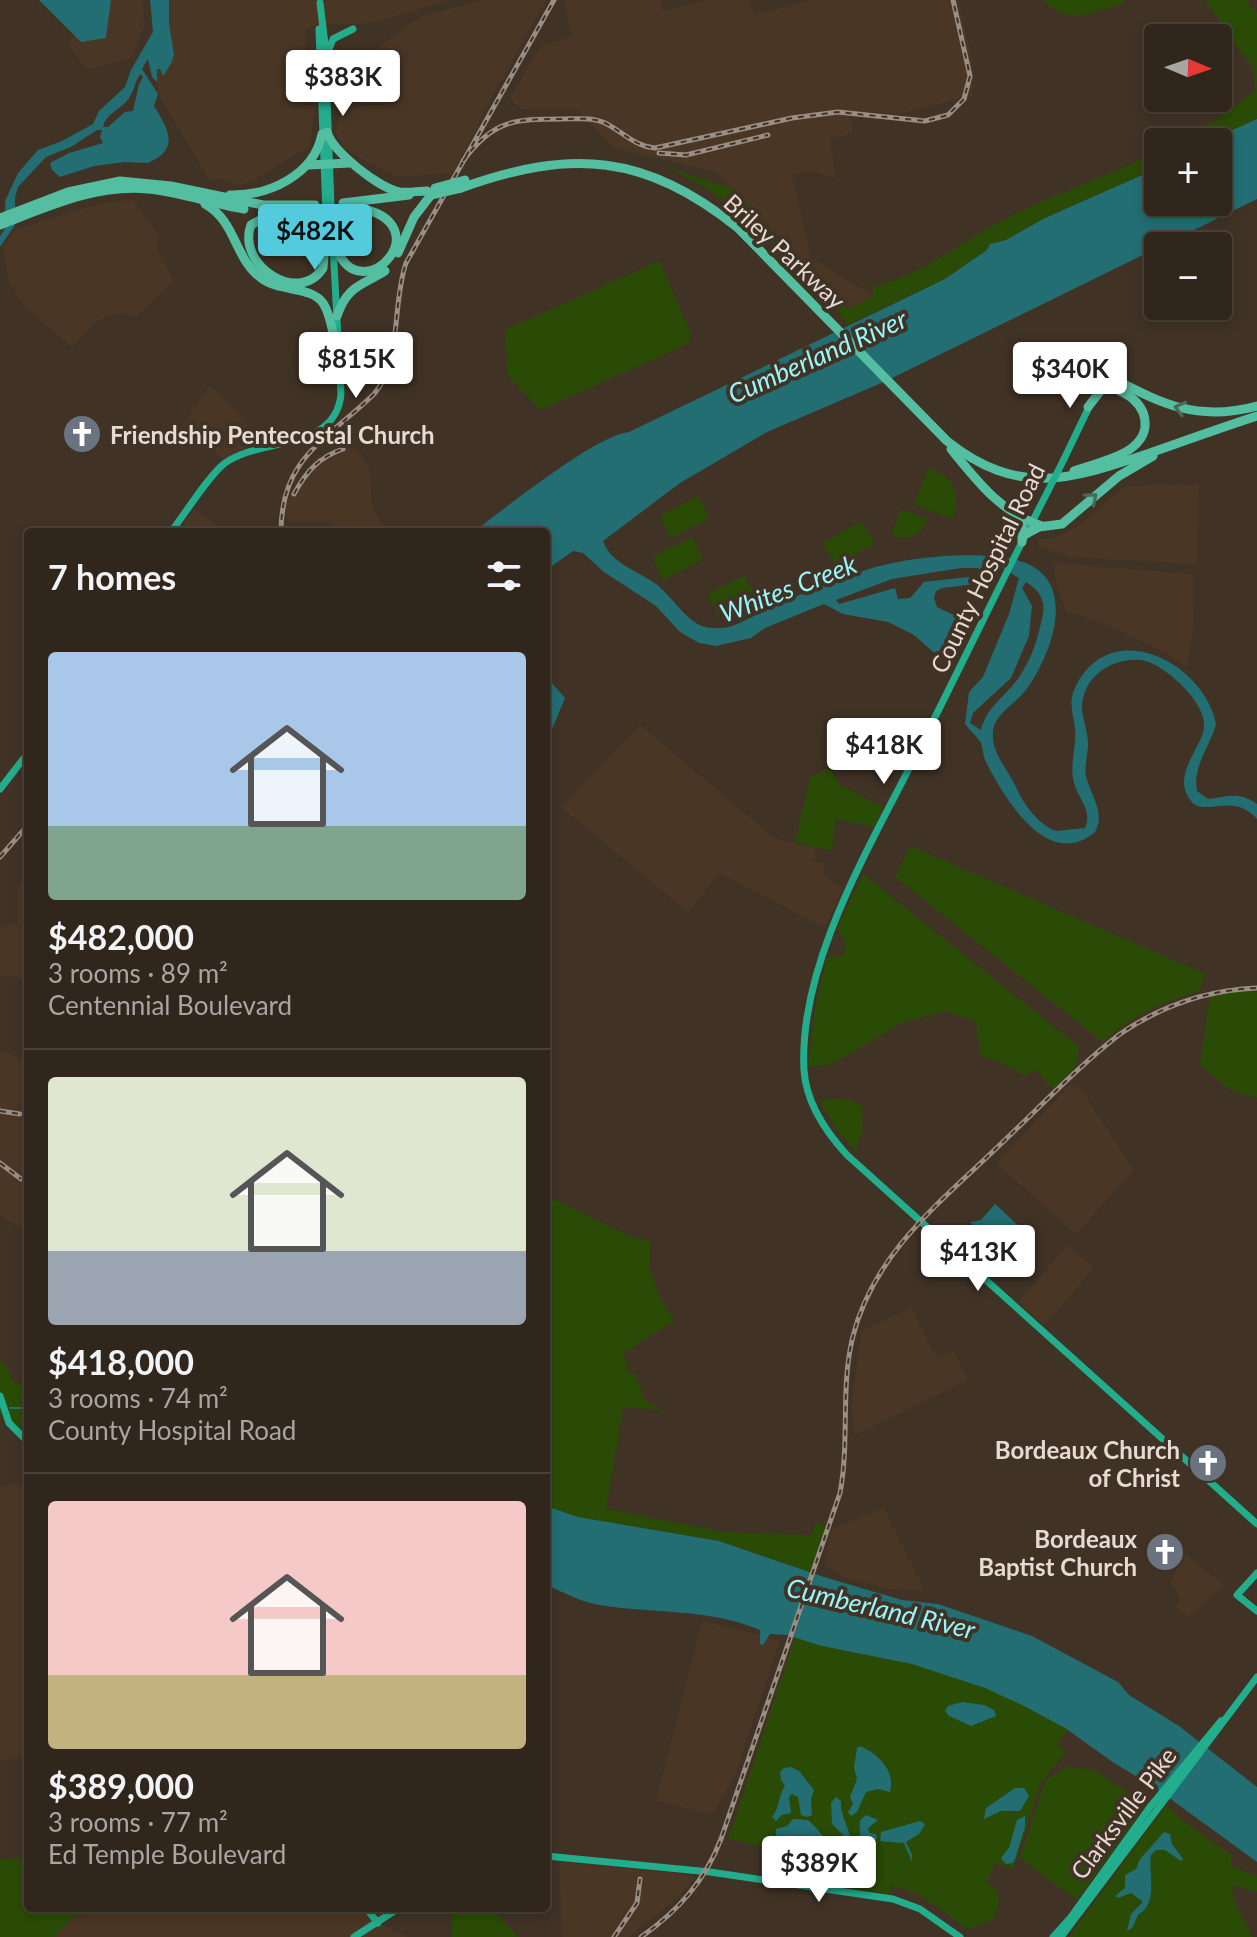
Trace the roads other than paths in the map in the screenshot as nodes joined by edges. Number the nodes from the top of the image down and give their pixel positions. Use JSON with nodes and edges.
{"nodes":[{"id":1,"x":353,"y":29,"type":"dead end"},
{"id":2,"x":327,"y":98,"type":"junction"},
{"id":3,"x":324,"y":133,"type":"junction"},
{"id":4,"x":326,"y":164,"type":"junction"},
{"id":5,"x":309,"y":165,"type":"junction"},
{"id":6,"x":353,"y":165,"type":"junction"},
{"id":7,"x":128,"y":181,"type":"junction"},
{"id":8,"x":431,"y":192,"type":"junction"},
{"id":9,"x":180,"y":195,"type":"junction"},
{"id":10,"x":343,"y":206,"type":"junction"},
{"id":11,"x":315,"y":208,"type":"junction"},
{"id":12,"x":359,"y":208,"type":"junction"},
{"id":13,"x":283,"y":211,"type":"junction"},
{"id":14,"x":19,"y":214,"type":"junction"},
{"id":15,"x":327,"y":217,"type":"junction"},
{"id":16,"x":0,"y":218,"type":"edge"},
{"id":17,"x":0,"y":225,"type":"edge"},
{"id":18,"x":332,"y":227,"type":"junction"},
{"id":19,"x":337,"y":316,"type":"junction"},
{"id":20,"x":336,"y":345,"type":"junction"},
{"id":21,"x":340,"y":374,"type":"junction"},
{"id":22,"x":1105,"y":379,"type":"junction"},
{"id":23,"x":1088,"y":407,"type":"joint"},
{"id":24,"x":1257,"y":411,"type":"edge"},
{"id":25,"x":923,"y":414,"type":"junction"},
{"id":26,"x":934,"y":428,"type":"junction"},
{"id":27,"x":1189,"y":440,"type":"junction"},
{"id":28,"x":1074,"y":471,"type":"junction"},
{"id":29,"x":1016,"y":515,"type":"junction"},
{"id":30,"x":1032,"y":523,"type":"junction"},
{"id":31,"x":1045,"y":527,"type":"junction"},
{"id":32,"x":174,"y":528,"type":"edge"},
{"id":33,"x":1024,"y":538,"type":"junction"},
{"id":34,"x":24,"y":758,"type":"edge"},
{"id":35,"x":0,"y":789,"type":"edge"},
{"id":36,"x":0,"y":1396,"type":"edge"},
{"id":37,"x":24,"y":1438,"type":"edge"},
{"id":38,"x":1257,"y":1524,"type":"edge"},
{"id":39,"x":1256,"y":1574,"type":"edge"},
{"id":40,"x":1256,"y":1610,"type":"edge"},
{"id":41,"x":1257,"y":1677,"type":"edge"},
{"id":42,"x":550,"y":1856,"type":"edge"},
{"id":43,"x":369,"y":1912,"type":"edge"},
{"id":44,"x":393,"y":1912,"type":"edge"},
{"id":45,"x":1073,"y":1920,"type":"junction"},
{"id":46,"x":378,"y":1923,"type":"junction"},
{"id":47,"x":354,"y":1937,"type":"edge"},
{"id":48,"x":960,"y":1937,"type":"edge"},
{"id":49,"x":1053,"y":1937,"type":"edge"},
{"id":50,"x":1063,"y":1937,"type":"edge"}],
"edges":[{"from":1,"to":2,"type":"main road"},
{"from":2,"to":3,"type":"main road"},
{"from":2,"to":3,"type":"main road"},
{"from":3,"to":4,"type":"main road"},
{"from":3,"to":5,"type":"highway"},
{"from":3,"to":6,"type":"highway"},
{"from":4,"to":5,"type":"highway"},
{"from":4,"to":6,"type":"highway"},
{"from":4,"to":15,"type":"main road"},
{"from":4,"to":18,"type":"main road"},
{"from":5,"to":7,"type":"highway"},
{"from":6,"to":8,"type":"highway"},
{"from":7,"to":11,"type":"highway","name":"Briley Parkway"},
{"from":7,"to":14,"type":"highway","name":"Briley Parkway"},
{"from":8,"to":10,"type":"highway","name":"Briley Parkway"},
{"from":8,"to":12,"type":"highway","name":"Briley Parkway"},
{"from":8,"to":19,"type":"highway"},
{"from":8,"to":25,"type":"highway","name":"Briley Parkway","bridge":true},
{"from":9,"to":13,"type":"highway","name":"Briley Parkway"},
{"from":9,"to":14,"type":"highway","name":"Briley Parkway"},
{"from":9,"to":20,"type":"highway"},
{"from":10,"to":11,"type":"highway","name":"Briley Parkway","bridge":true},
{"from":10,"to":12,"type":"highway","name":"Briley Parkway"},
{"from":11,"to":13,"type":"highway","name":"Briley Parkway"},
{"from":12,"to":18,"type":"highway"},
{"from":13,"to":15,"type":"highway"},
{"from":14,"to":16,"type":"highway","name":"Briley Parkway"},
{"from":14,"to":17,"type":"highway","name":"Briley Parkway"},
{"from":15,"to":20,"type":"main road"},
{"from":18,"to":19,"type":"main road"},
{"from":19,"to":21,"type":"main road"},
{"from":20,"to":21,"type":"main road"},
{"from":21,"to":32,"type":"main road"},
{"from":22,"to":23,"type":"highway"},
{"from":24,"to":22,"type":"highway","one_way":true},
{"from":22,"to":28,"type":"highway"},
{"from":23,"to":30,"type":"main road","name":"County Hospital Road","bridge":true},
{"from":24,"to":27,"type":"highway","name":"Briley Parkway"},
{"from":24,"to":28,"type":"highway","name":"Briley Parkway"},
{"from":25,"to":26,"type":"highway","name":"Briley Parkway"},
{"from":25,"to":28,"type":"highway","name":"Briley Parkway"},
{"from":26,"to":27,"type":"highway","name":"Briley Parkway"},
{"from":26,"to":29,"type":"highway"},
{"from":31,"to":27,"type":"highway","one_way":true},
{"from":29,"to":30,"type":"highway"},
{"from":29,"to":33,"type":"highway"},
{"from":30,"to":31,"type":"highway"},
{"from":30,"to":33,"type":"main road","name":"County Hospital Road"},
{"from":31,"to":33,"type":"highway"},
{"from":33,"to":38,"type":"main road","name":"County Hospital Road"},
{"from":34,"to":35,"type":"main road"},
{"from":36,"to":37,"type":"main road"},
{"from":39,"to":40,"type":"main road"},
{"from":39,"to":40,"type":"main road"},
{"from":41,"to":45,"type":"main road","name":"Clarksville Pike"},
{"from":42,"to":48,"type":"main road"},
{"from":43,"to":46,"type":"main road"},
{"from":44,"to":46,"type":"main road"},
{"from":45,"to":49,"type":"main road","name":"Clarksville Pike"},
{"from":45,"to":50,"type":"main road","name":"Clarksville Pike"},
{"from":46,"to":47,"type":"main road"}]}
